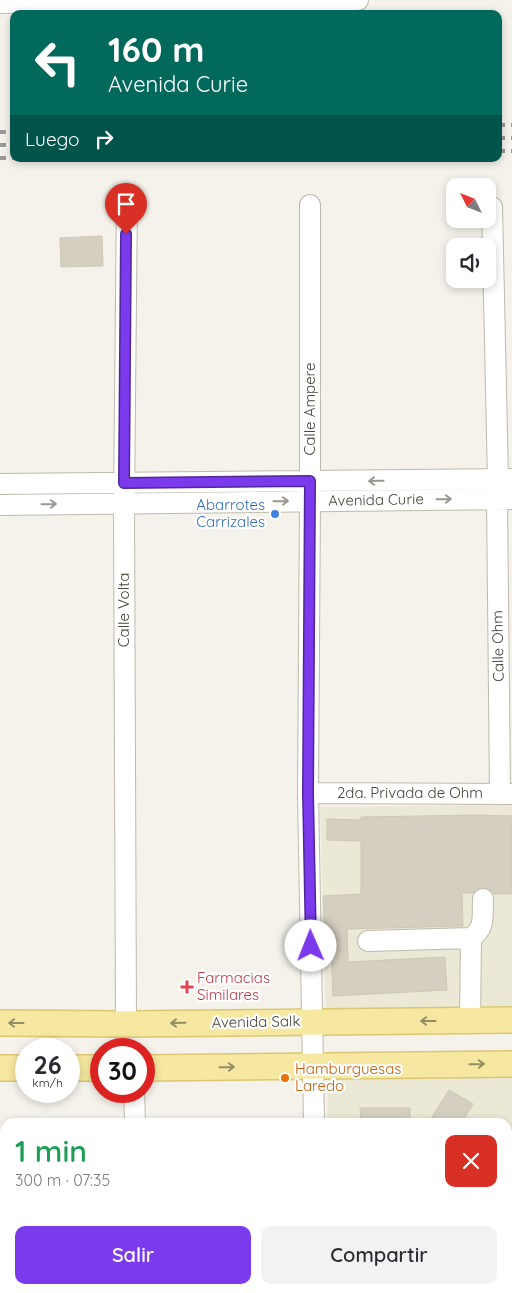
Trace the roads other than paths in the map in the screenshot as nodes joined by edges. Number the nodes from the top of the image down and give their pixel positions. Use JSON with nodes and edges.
{"nodes":[{"id":1,"x":358,"y":0,"type":"edge"},
{"id":2,"x":142,"y":1,"type":"edge"},
{"id":3,"x":0,"y":3,"type":"edge"},
{"id":4,"x":127,"y":196,"type":"dead end"},
{"id":5,"x":310,"y":205,"type":"dead end"},
{"id":6,"x":493,"y":228,"type":"edge"},
{"id":7,"x":124,"y":483,"type":"junction"},
{"id":8,"x":0,"y":484,"type":"edge"},
{"id":9,"x":505,"y":489,"type":"edge"},
{"id":10,"x":310,"y":491,"type":"junction"},
{"id":11,"x":124,"y":503,"type":"junction"},
{"id":12,"x":0,"y":505,"type":"edge"},
{"id":13,"x":308,"y":793,"type":"junction"},
{"id":14,"x":506,"y":794,"type":"edge"},
{"id":15,"x":482,"y":900,"type":"dead end"},
{"id":16,"x":471,"y":938,"type":"junction"},
{"id":17,"x":368,"y":941,"type":"dead end"},
{"id":18,"x":512,"y":1020,"type":"edge"},
{"id":19,"x":470,"y":1021,"type":"junction"},
{"id":20,"x":312,"y":1022,"type":"junction"},
{"id":21,"x":0,"y":1023,"type":"edge"},
{"id":22,"x":126,"y":1024,"type":"junction"},
{"id":23,"x":512,"y":1064,"type":"edge"},
{"id":24,"x":313,"y":1066,"type":"junction"},
{"id":25,"x":0,"y":1068,"type":"edge"},
{"id":26,"x":15,"y":1068,"type":"edge"},
{"id":27,"x":155,"y":1068,"type":"edge"},
{"id":28,"x":134,"y":1103,"type":"edge"},
{"id":29,"x":135,"y":1118,"type":"edge"},
{"id":30,"x":314,"y":1118,"type":"edge"}],
"edges":[{"from":1,"to":2,"type":"street"},
{"from":2,"to":3,"type":"street"},
{"from":4,"to":7,"type":"street","name":"Calle Volta"},
{"from":5,"to":10,"type":"street","name":"Calle Ampere"},
{"from":6,"to":9,"type":"street","name":"Calle Ohm"},
{"from":7,"to":8,"type":"street","name":"Avenida Curie"},
{"from":7,"to":10,"type":"street","name":"Avenida Curie"},
{"from":7,"to":11,"type":"street","name":"Calle Volta"},
{"from":9,"to":10,"type":"street","name":"Avenida Curie"},
{"from":9,"to":14,"type":"street","name":"Calle Ohm"},
{"from":11,"to":10,"type":"street","name":"Avenida Curie","one_way":true},
{"from":10,"to":13,"type":"street","name":"Calle Ampere"},
{"from":12,"to":11,"type":"street","name":"Avenida Curie","one_way":true},
{"from":11,"to":22,"type":"street","name":"Calle Volta"},
{"from":13,"to":14,"type":"street","name":"2da. Privada de Ohm"},
{"from":13,"to":20,"type":"street","name":"Calle Ampere"},
{"from":15,"to":16,"type":"street"},
{"from":16,"to":17,"type":"street"},
{"from":16,"to":19,"type":"street"},
{"from":18,"to":19,"type":"main road","name":"Avenida Salk"},
{"from":19,"to":20,"type":"main road","name":"Avenida Salk","one_way":true},
{"from":20,"to":22,"type":"main road","name":"Avenida Salk","one_way":true},
{"from":20,"to":24,"type":"street","name":"Calle Ampere"},
{"from":22,"to":21,"type":"main road","name":"Avenida Salk","one_way":true},
{"from":24,"to":23,"type":"main road","one_way":true},
{"from":27,"to":24,"type":"main road","one_way":true},
{"from":24,"to":30,"type":"street","name":"Calle Ampere"},
{"from":25,"to":26,"type":"main road"},
{"from":28,"to":29,"type":"street"}]}
